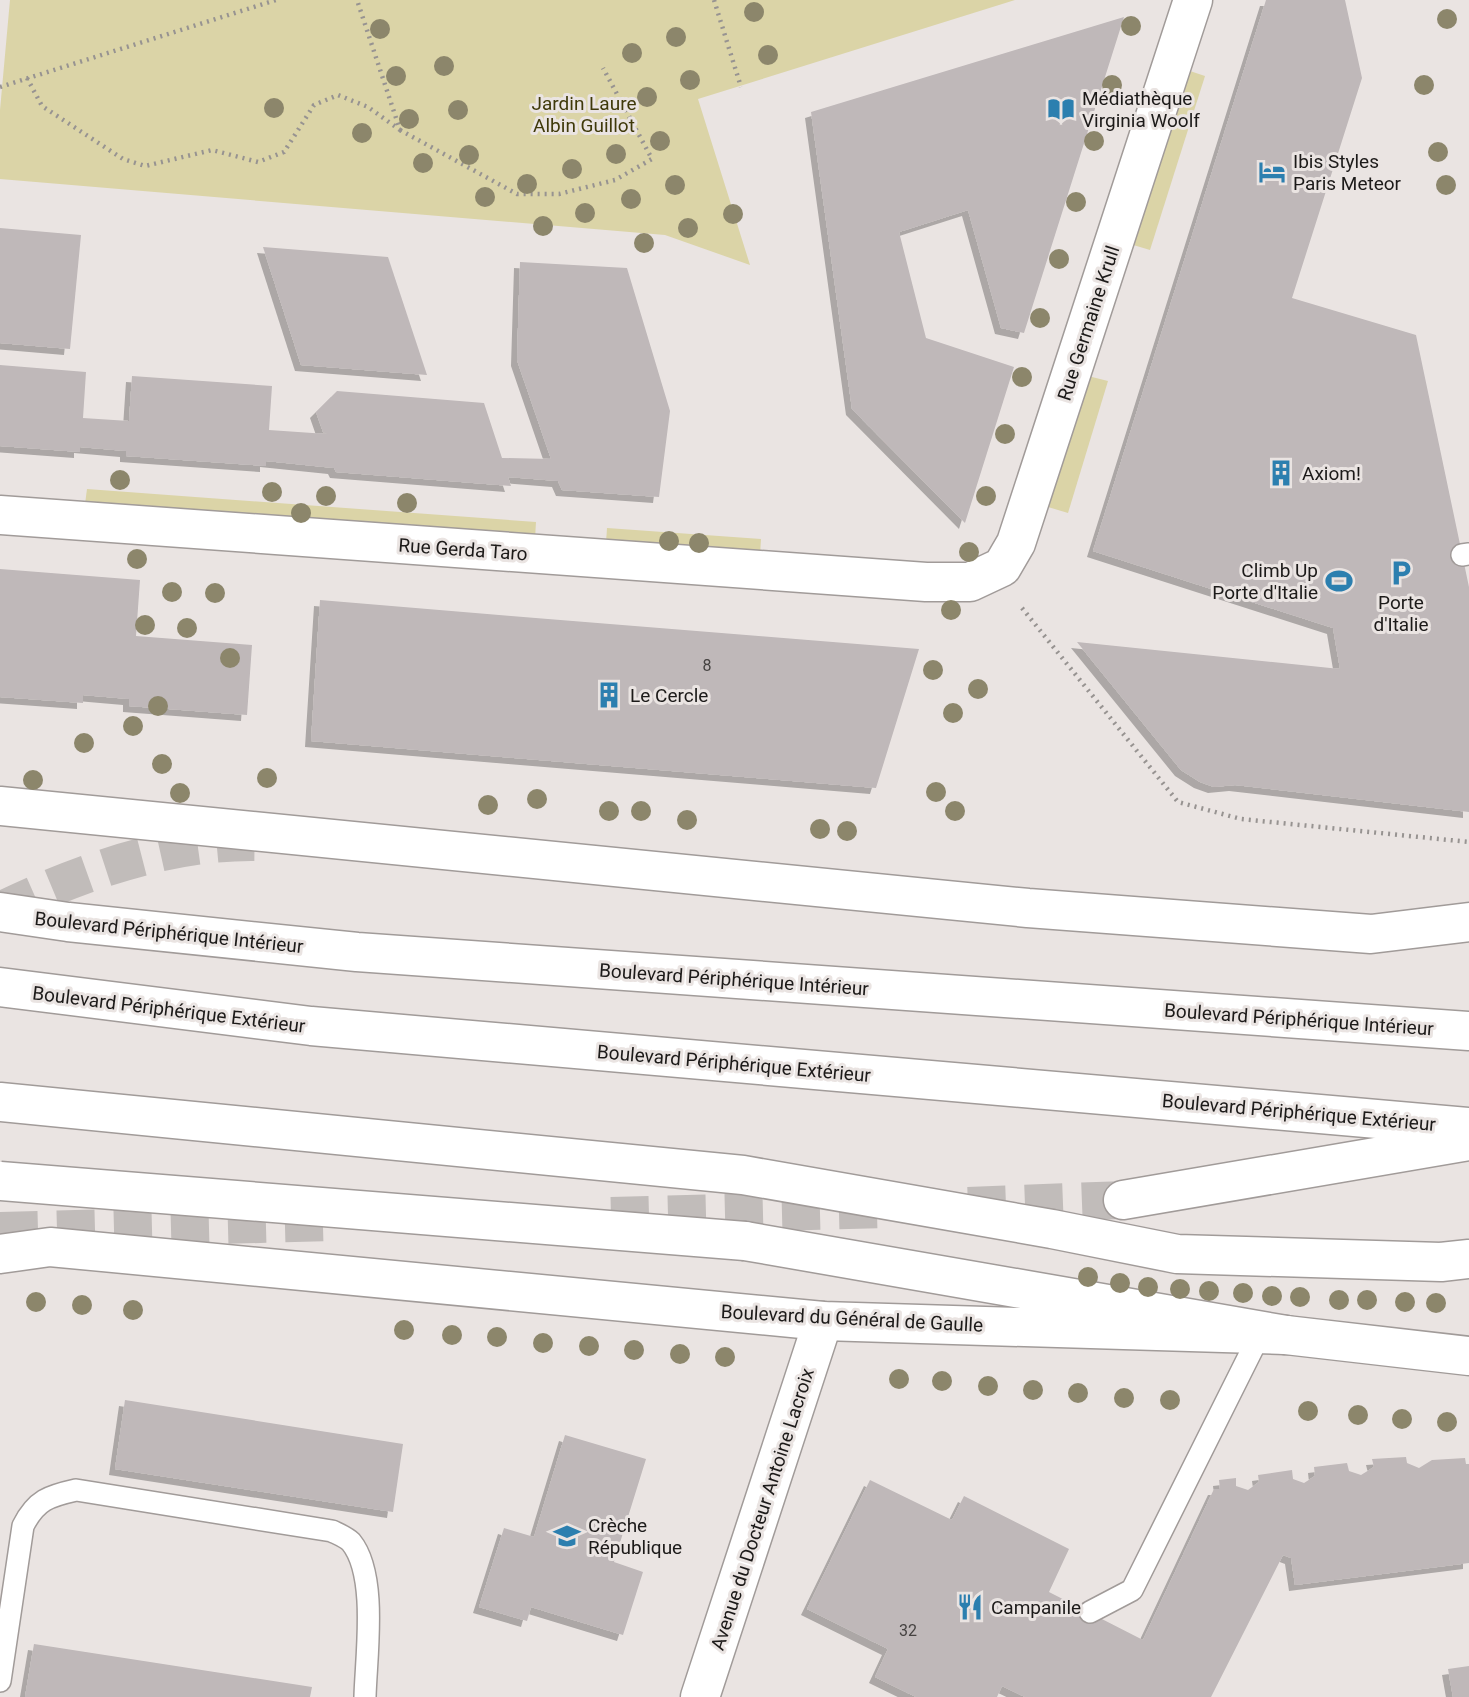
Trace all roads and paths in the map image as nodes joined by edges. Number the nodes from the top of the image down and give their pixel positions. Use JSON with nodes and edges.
{"nodes":[{"id":1,"x":276,"y":0,"type":"edge"},
{"id":2,"x":357,"y":0,"type":"edge"},
{"id":3,"x":715,"y":0,"type":"edge"},
{"id":4,"x":1193,"y":0,"type":"edge"},
{"id":5,"x":603,"y":68,"type":"dead end"},
{"id":6,"x":27,"y":78,"type":"junction"},
{"id":7,"x":0,"y":87,"type":"edge"},
{"id":8,"x":741,"y":87,"type":"dead end"},
{"id":9,"x":400,"y":130,"type":"junction"},
{"id":10,"x":0,"y":515,"type":"edge"},
{"id":11,"x":1002,"y":567,"type":"junction"},
{"id":12,"x":0,"y":806,"type":"edge"},
{"id":13,"x":1469,"y":842,"type":"edge"},
{"id":14,"x":0,"y":912,"type":"edge"},
{"id":15,"x":1469,"y":922,"type":"edge"},
{"id":16,"x":0,"y":987,"type":"edge"},
{"id":17,"x":1469,"y":1031,"type":"edge"},
{"id":18,"x":0,"y":1102,"type":"edge"},
{"id":19,"x":1469,"y":1127,"type":"edge"},
{"id":20,"x":1469,"y":1141,"type":"edge"},
{"id":21,"x":0,"y":1181,"type":"edge"},
{"id":22,"x":1123,"y":1200,"type":"tunnel mouth"},
{"id":23,"x":0,"y":1254,"type":"edge"},
{"id":24,"x":1469,"y":1258,"type":"edge"},
{"id":25,"x":823,"y":1321,"type":"junction"},
{"id":26,"x":1273,"y":1335,"type":"junction"},
{"id":27,"x":1469,"y":1356,"type":"edge"},
{"id":28,"x":1090,"y":1612,"type":"dead end"},
{"id":29,"x":0,"y":1681,"type":"edge"},
{"id":30,"x":365,"y":1697,"type":"edge"},
{"id":31,"x":700,"y":1697,"type":"edge"}],
"edges":[{"from":1,"to":6,"type":"path"},
{"from":2,"to":9,"type":"path"},
{"from":3,"to":8,"type":"path"},
{"from":4,"to":11,"type":"main road","name":"Rue Germaine Krull"},
{"from":5,"to":9,"type":"path"},
{"from":6,"to":7,"type":"path"},
{"from":6,"to":9,"type":"path"},
{"from":10,"to":11,"type":"main road","name":"Rue Gerda Taro"},
{"from":11,"to":13,"type":"path"},
{"from":12,"to":15,"type":"main road"},
{"from":14,"to":17,"type":"main road","name":"Boulevard Périphérique Intérieur"},
{"from":16,"to":19,"type":"main road","name":"Boulevard Périphérique Extérieur"},
{"from":18,"to":24,"type":"main road"},
{"from":20,"to":22,"type":"main road"},
{"from":21,"to":26,"type":"main road","bridge":true},
{"from":23,"to":25,"type":"main road","name":"Boulevard du Général de Gaulle"},
{"from":25,"to":26,"type":"main road","name":"Boulevard du Général de Gaulle"},
{"from":25,"to":31,"type":"main road","name":"Avenue du Docteur Antoine Lacroix"},
{"from":26,"to":27,"type":"main road","name":"Boulevard du Général de Gaulle"},
{"from":26,"to":28,"type":"lane"},
{"from":29,"to":30,"type":"lane"}]}
